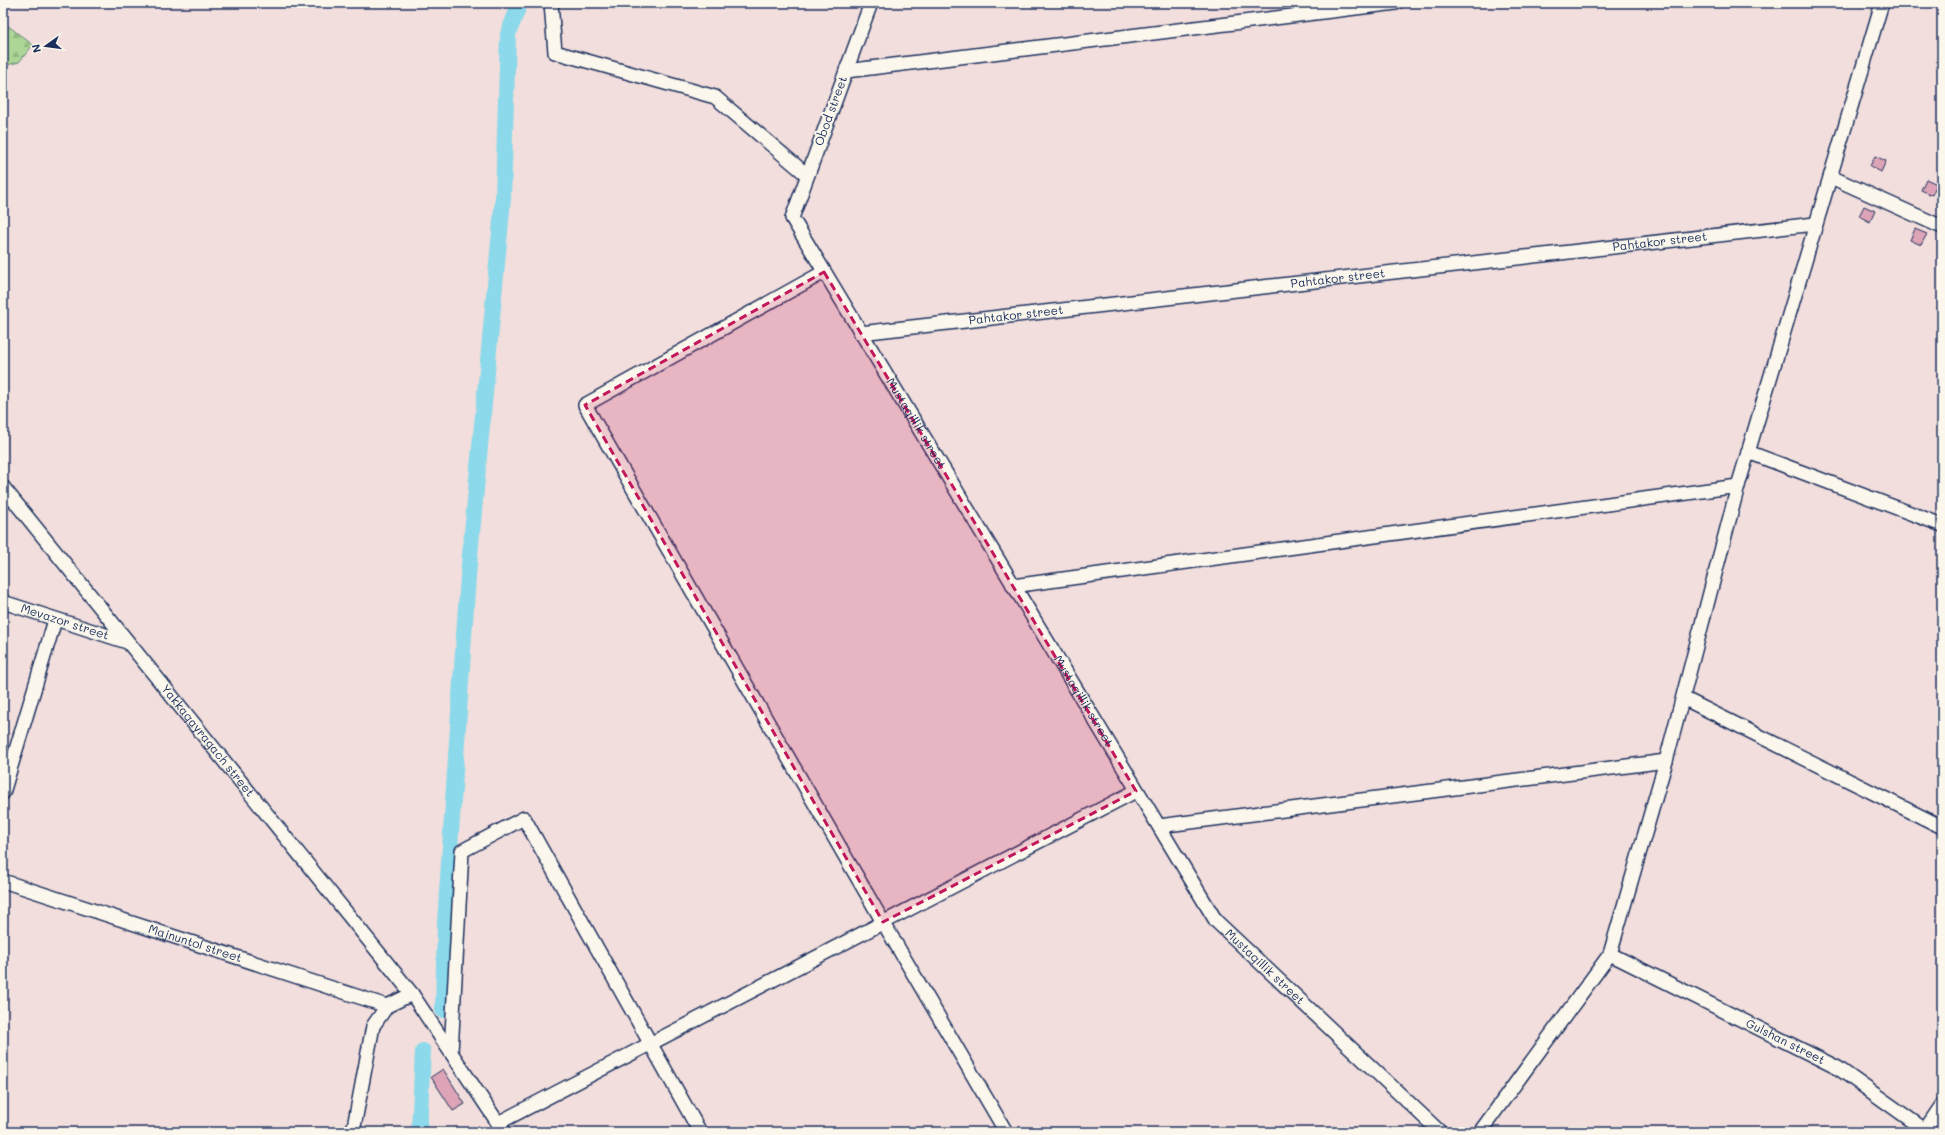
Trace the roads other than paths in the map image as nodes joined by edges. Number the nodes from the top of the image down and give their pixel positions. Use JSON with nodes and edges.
{"nodes":[{"id":1,"x":551,"y":3,"type":"edge"},
{"id":2,"x":871,"y":3,"type":"edge"},
{"id":3,"x":1396,"y":3,"type":"edge"},
{"id":4,"x":1882,"y":3,"type":"edge"},
{"id":5,"x":846,"y":71,"type":"junction"},
{"id":6,"x":807,"y":175,"type":"junction"},
{"id":7,"x":1831,"y":178,"type":"junction"},
{"id":8,"x":792,"y":218,"type":"joint"},
{"id":9,"x":1815,"y":224,"type":"junction"},
{"id":10,"x":1942,"y":227,"type":"edge"},
{"id":11,"x":824,"y":272,"type":"junction"},
{"id":12,"x":860,"y":333,"type":"junction"},
{"id":13,"x":1748,"y":452,"type":"junction"},
{"id":14,"x":1738,"y":486,"type":"junction"},
{"id":15,"x":3,"y":487,"type":"edge"},
{"id":16,"x":1942,"y":525,"type":"edge"},
{"id":17,"x":1013,"y":586,"type":"junction"},
{"id":18,"x":3,"y":602,"type":"edge"},
{"id":19,"x":55,"y":620,"type":"junction"},
{"id":20,"x":127,"y":642,"type":"junction"},
{"id":21,"x":1682,"y":698,"type":"junction"},
{"id":22,"x":1666,"y":761,"type":"junction"},
{"id":23,"x":1136,"y":791,"type":"junction"},
{"id":24,"x":3,"y":793,"type":"edge"},
{"id":25,"x":1158,"y":826,"type":"junction"},
{"id":26,"x":1942,"y":827,"type":"edge"},
{"id":27,"x":3,"y":881,"type":"edge"},
{"id":28,"x":883,"y":922,"type":"junction"},
{"id":29,"x":1610,"y":954,"type":"junction"},
{"id":30,"x":412,"y":994,"type":"junction"},
{"id":31,"x":387,"y":1006,"type":"junction"},
{"id":32,"x":651,"y":1044,"type":"junction"},
{"id":33,"x":451,"y":1052,"type":"junction"},
{"id":34,"x":1942,"y":1105,"type":"edge"},
{"id":35,"x":501,"y":1128,"type":"edge"},
{"id":36,"x":353,"y":1132,"type":"edge"},
{"id":37,"x":700,"y":1132,"type":"edge"},
{"id":38,"x":1006,"y":1132,"type":"edge"},
{"id":39,"x":1440,"y":1132,"type":"edge"},
{"id":40,"x":1480,"y":1132,"type":"edge"}],
"edges":[{"from":1,"to":6,"type":"street"},
{"from":2,"to":5,"type":"street","name":"Obod street"},
{"from":3,"to":5,"type":"street"},
{"from":4,"to":7,"type":"street"},
{"from":5,"to":6,"type":"street","name":"Obod street"},
{"from":6,"to":8,"type":"street","name":"Obod street"},
{"from":7,"to":9,"type":"street"},
{"from":7,"to":10,"type":"street"},
{"from":8,"to":11,"type":"street","name":"Mustaqillik street"},
{"from":9,"to":12,"type":"street","name":"Pahtakor street"},
{"from":9,"to":13,"type":"street"},
{"from":11,"to":12,"type":"street","name":"Mustaqillik street"},
{"from":11,"to":28,"type":"street"},
{"from":12,"to":17,"type":"street","name":"Mustaqillik street"},
{"from":13,"to":14,"type":"street"},
{"from":13,"to":16,"type":"street"},
{"from":14,"to":17,"type":"street"},
{"from":14,"to":21,"type":"street"},
{"from":15,"to":20,"type":"street","name":"Yakkaqayragach street"},
{"from":17,"to":23,"type":"street","name":"Mustaqillik street"},
{"from":18,"to":19,"type":"street","name":"Mevazor street"},
{"from":19,"to":20,"type":"street","name":"Mevazor street"},
{"from":19,"to":24,"type":"street"},
{"from":20,"to":30,"type":"street","name":"Yakkaqayragach street"},
{"from":21,"to":22,"type":"street"},
{"from":21,"to":26,"type":"street"},
{"from":22,"to":25,"type":"street"},
{"from":22,"to":29,"type":"street"},
{"from":23,"to":25,"type":"street","name":"Mustaqillik street"},
{"from":23,"to":28,"type":"street"},
{"from":25,"to":39,"type":"street","name":"Mustaqillik street"},
{"from":27,"to":31,"type":"street","name":"Majnuntol street"},
{"from":28,"to":32,"type":"street"},
{"from":28,"to":38,"type":"street"},
{"from":29,"to":34,"type":"street","name":"Gulshan street"},
{"from":29,"to":40,"type":"street"},
{"from":30,"to":31,"type":"street"},
{"from":30,"to":33,"type":"street","name":"Yakkaqayragach street"},
{"from":31,"to":36,"type":"street"},
{"from":32,"to":33,"type":"street"},
{"from":32,"to":35,"type":"street"},
{"from":32,"to":37,"type":"street"},
{"from":33,"to":35,"type":"street","name":"Yakkaqayragach street"}]}
